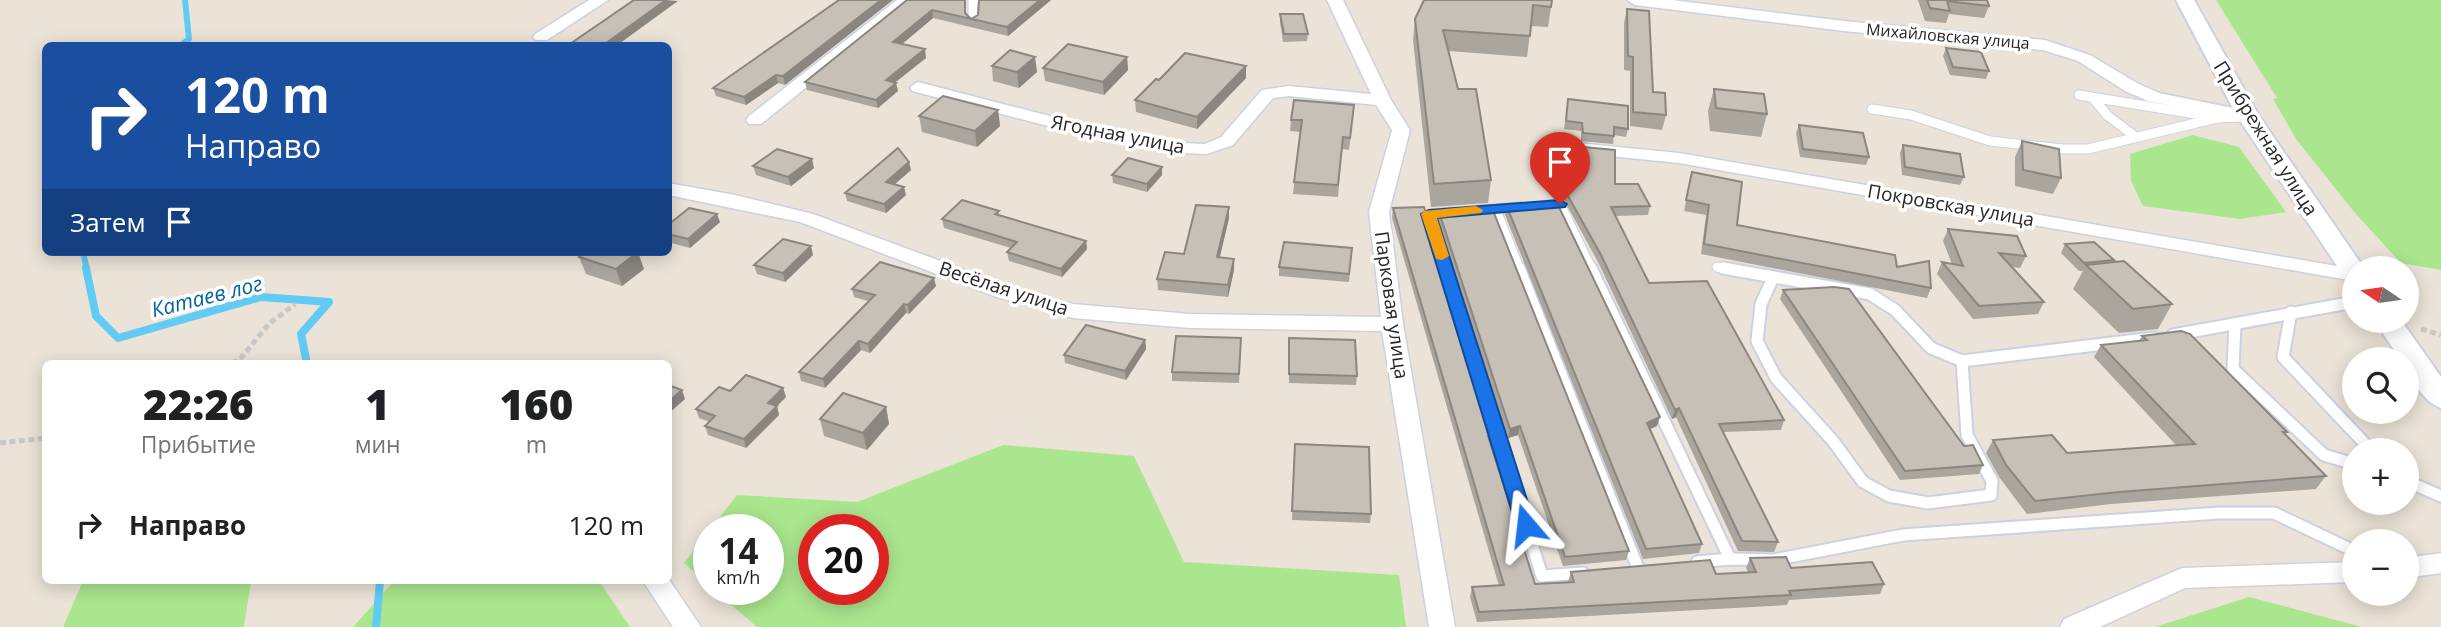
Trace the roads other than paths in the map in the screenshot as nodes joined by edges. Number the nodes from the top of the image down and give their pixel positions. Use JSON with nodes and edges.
{"nodes":[{"id":1,"x":600,"y":0,"type":"edge"},
{"id":2,"x":906,"y":0,"type":"edge"},
{"id":3,"x":977,"y":0,"type":"edge"},
{"id":4,"x":1335,"y":0,"type":"edge"},
{"id":5,"x":1635,"y":0,"type":"edge"},
{"id":6,"x":2185,"y":0,"type":"edge"},
{"id":7,"x":973,"y":20,"type":"edge"},
{"id":8,"x":541,"y":37,"type":"dead end"},
{"id":9,"x":918,"y":87,"type":"dead end"},
{"id":10,"x":2079,"y":95,"type":"dead end"},
{"id":11,"x":2092,"y":97,"type":"junction"},
{"id":12,"x":1382,"y":100,"type":"junction"},
{"id":13,"x":1872,"y":109,"type":"dead end"},
{"id":14,"x":2248,"y":116,"type":"junction"},
{"id":15,"x":2217,"y":118,"type":"junction"},
{"id":16,"x":755,"y":120,"type":"dead end"},
{"id":17,"x":2136,"y":137,"type":"junction"},
{"id":18,"x":1554,"y":145,"type":"joint"},
{"id":19,"x":1565,"y":166,"type":"edge"},
{"id":20,"x":672,"y":190,"type":"edge"},
{"id":21,"x":1494,"y":208,"type":"junction"},
{"id":22,"x":2343,"y":256,"type":"edge"},
{"id":23,"x":1717,"y":267,"type":"dead end"},
{"id":24,"x":2342,"y":271,"type":"edge"},
{"id":25,"x":1772,"y":280,"type":"junction"},
{"id":26,"x":2342,"y":304,"type":"edge"},
{"id":27,"x":2291,"y":312,"type":"junction"},
{"id":28,"x":1392,"y":324,"type":"junction"},
{"id":29,"x":2235,"y":324,"type":"junction"},
{"id":30,"x":2396,"y":333,"type":"edge"},
{"id":31,"x":1962,"y":361,"type":"junction"},
{"id":32,"x":2441,"y":398,"type":"edge"},
{"id":33,"x":2360,"y":438,"type":"edge"},
{"id":34,"x":2342,"y":460,"type":"edge"},
{"id":35,"x":2419,"y":487,"type":"edge"},
{"id":36,"x":2441,"y":496,"type":"edge"},
{"id":37,"x":2342,"y":545,"type":"edge"},
{"id":38,"x":1730,"y":559,"type":"junction"},
{"id":39,"x":2441,"y":563,"type":"edge"},
{"id":40,"x":1678,"y":564,"type":"edge"},
{"id":41,"x":2419,"y":566,"type":"edge"},
{"id":42,"x":1638,"y":568,"type":"edge"},
{"id":43,"x":1597,"y":572,"type":"edge"},
{"id":44,"x":2342,"y":572,"type":"edge"},
{"id":45,"x":658,"y":584,"type":"edge"},
{"id":46,"x":688,"y":627,"type":"edge"},
{"id":47,"x":1442,"y":627,"type":"edge"},
{"id":48,"x":2073,"y":627,"type":"edge"}],
"edges":[{"from":1,"to":8,"type":"street"},
{"from":2,"to":16,"type":"street"},
{"from":3,"to":7,"type":"lane"},
{"from":4,"to":12,"type":"street","name":"Парковая улица"},
{"from":5,"to":14,"type":"street","name":"Михайловская улица"},
{"from":6,"to":14,"type":"street","name":"Прибрежная улица"},
{"from":9,"to":12,"type":"street","name":"Ягодная улица"},
{"from":10,"to":11,"type":"lane"},
{"from":11,"to":15,"type":"lane"},
{"from":11,"to":17,"type":"lane"},
{"from":12,"to":28,"type":"street","name":"Парковая улица"},
{"from":13,"to":17,"type":"lane"},
{"from":14,"to":15,"type":"lane"},
{"from":14,"to":22,"type":"street","name":"Прибрежная улица"},
{"from":15,"to":17,"type":"lane"},
{"from":18,"to":19,"type":"lane"},
{"from":18,"to":24,"type":"street","name":"Покровская улица"},
{"from":20,"to":28,"type":"street","name":"Весёлая улица"},
{"from":21,"to":38,"type":"lane"},
{"from":21,"to":42,"type":"lane"},
{"from":21,"to":43,"type":"lane"},
{"from":23,"to":25,"type":"lane"},
{"from":25,"to":31,"type":"lane"},
{"from":25,"to":31,"type":"lane"},
{"from":26,"to":27,"type":"lane"},
{"from":27,"to":29,"type":"lane"},
{"from":27,"to":33,"type":"lane"},
{"from":28,"to":47,"type":"street","name":"Парковая улица"},
{"from":29,"to":31,"type":"lane"},
{"from":29,"to":34,"type":"lane"},
{"from":30,"to":32,"type":"street"},
{"from":35,"to":36,"type":"lane"},
{"from":37,"to":38,"type":"lane"},
{"from":38,"to":40,"type":"lane"},
{"from":39,"to":41,"type":"street"},
{"from":44,"to":48,"type":"street"},
{"from":45,"to":46,"type":"street"}]}
